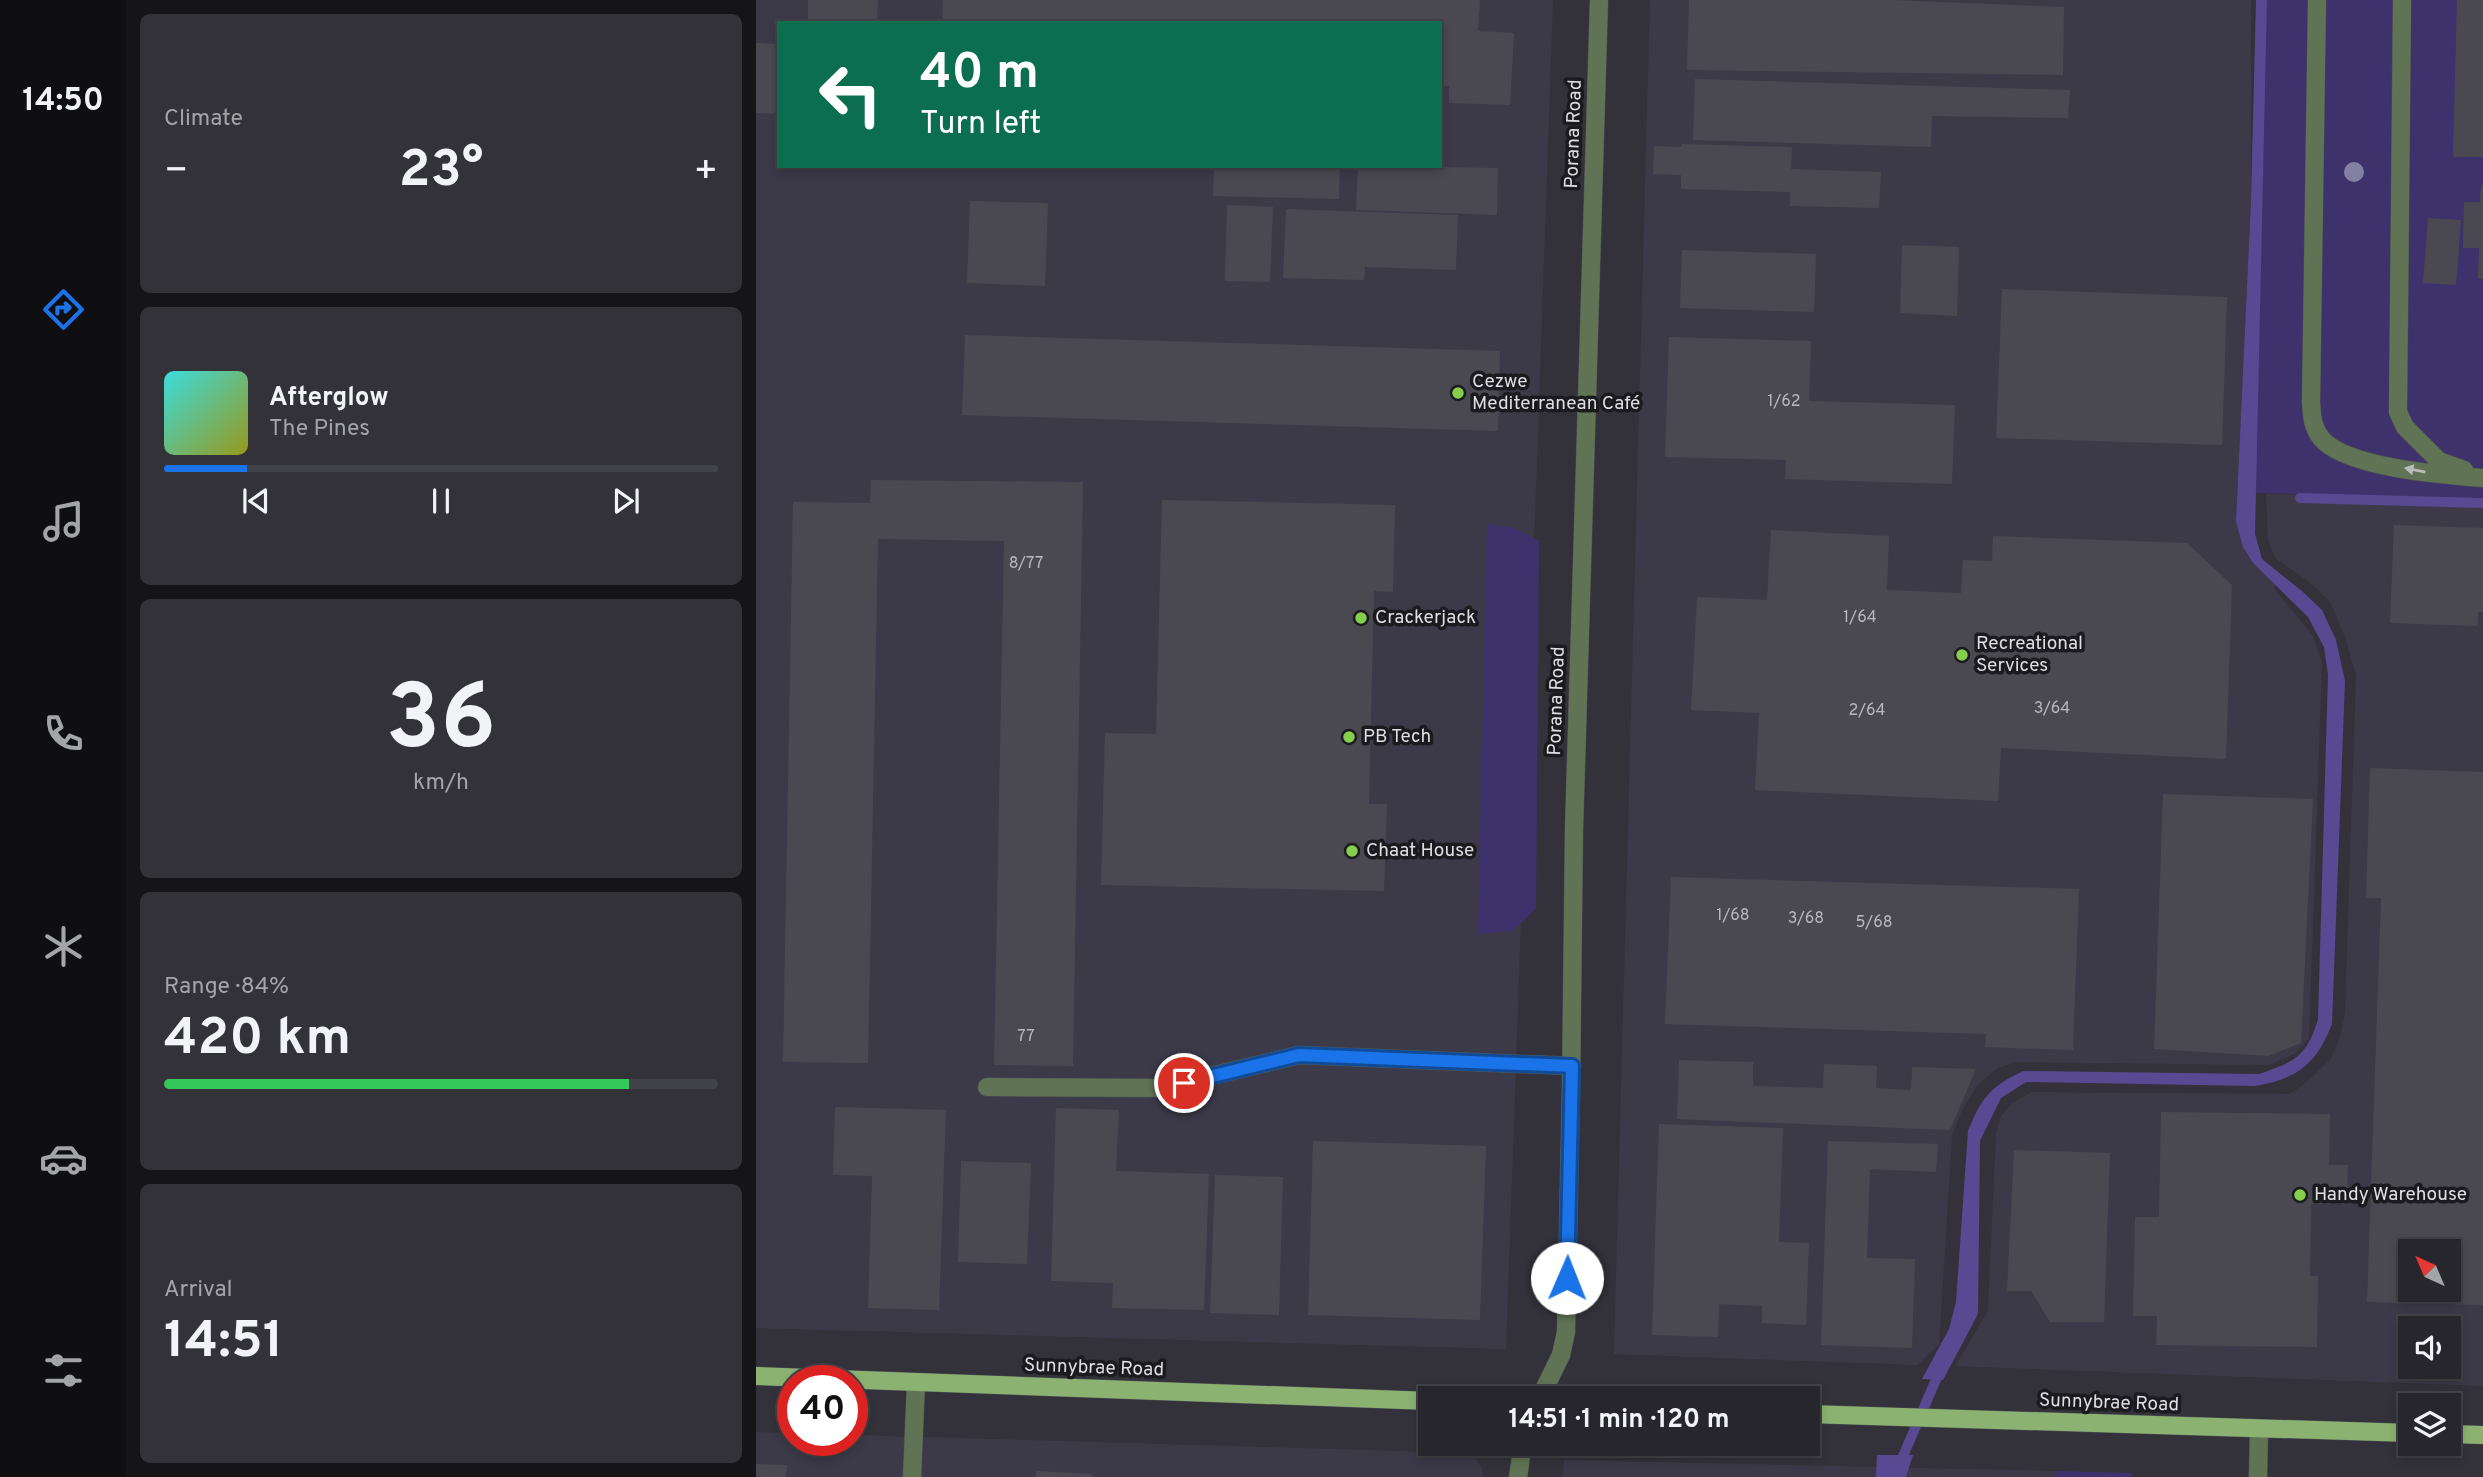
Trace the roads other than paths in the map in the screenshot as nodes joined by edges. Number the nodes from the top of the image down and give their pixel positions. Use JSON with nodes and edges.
{"nodes":[{"id":1,"x":1599,"y":0,"type":"edge"},
{"id":2,"x":2317,"y":0,"type":"edge"},
{"id":3,"x":2402,"y":0,"type":"edge"},
{"id":4,"x":2483,"y":478,"type":"edge"},
{"id":5,"x":1572,"y":1066,"type":"junction"},
{"id":6,"x":987,"y":1087,"type":"dead end"},
{"id":7,"x":756,"y":1376,"type":"edge"},
{"id":8,"x":916,"y":1383,"type":"junction"},
{"id":9,"x":1547,"y":1386,"type":"edge"},
{"id":10,"x":1418,"y":1401,"type":"edge"},
{"id":11,"x":1820,"y":1415,"type":"edge"},
{"id":12,"x":2259,"y":1429,"type":"junction"},
{"id":13,"x":2398,"y":1433,"type":"edge"},
{"id":14,"x":2461,"y":1434,"type":"edge"},
{"id":15,"x":2483,"y":1435,"type":"edge"},
{"id":16,"x":1521,"y":1456,"type":"edge"},
{"id":17,"x":912,"y":1477,"type":"edge"},
{"id":18,"x":1518,"y":1477,"type":"edge"},
{"id":19,"x":2258,"y":1477,"type":"edge"}],
"edges":[{"from":1,"to":5,"type":"street","name":"Porana Road"},
{"from":4,"to":2,"type":"street","one_way":true},
{"from":3,"to":4,"type":"street"},
{"from":5,"to":6,"type":"street"},
{"from":5,"to":9,"type":"street","name":"Porana Road"},
{"from":7,"to":8,"type":"main road","name":"Sunnybrae Road"},
{"from":8,"to":10,"type":"main road","name":"Sunnybrae Road"},
{"from":8,"to":17,"type":"street"},
{"from":11,"to":12,"type":"main road","name":"Sunnybrae Road"},
{"from":12,"to":13,"type":"main road","name":"Sunnybrae Road"},
{"from":12,"to":19,"type":"street"},
{"from":14,"to":15,"type":"main road"},
{"from":16,"to":18,"type":"street"}]}
